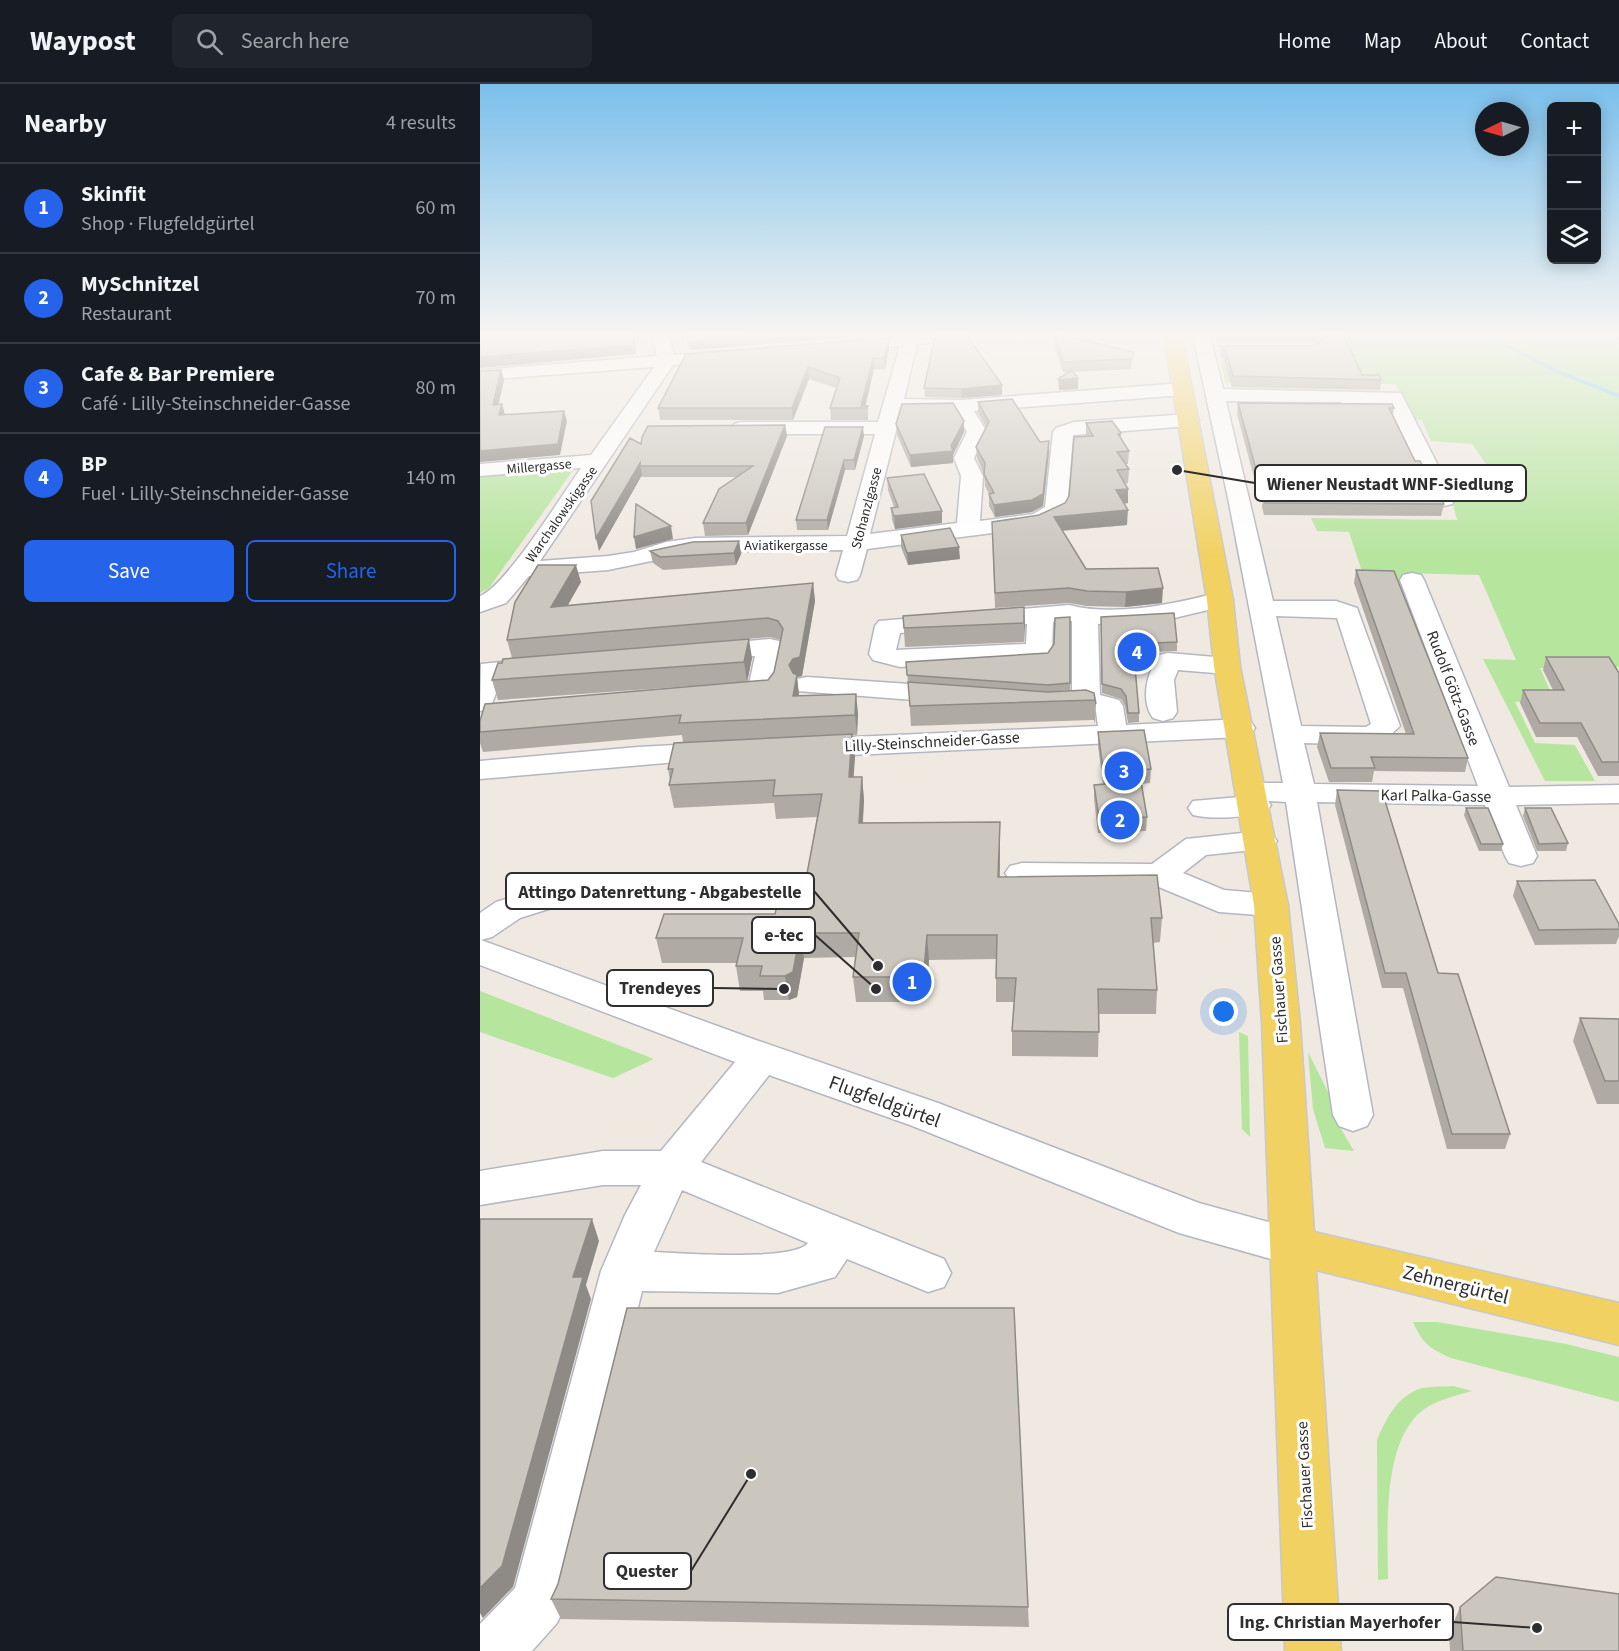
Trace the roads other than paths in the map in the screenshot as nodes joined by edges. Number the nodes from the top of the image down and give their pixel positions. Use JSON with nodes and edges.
{"nodes":[{"id":1,"x":634,"y":409,"type":"edge"},
{"id":2,"x":892,"y":409,"type":"edge"},
{"id":3,"x":963,"y":409,"type":"edge"},
{"id":4,"x":1187,"y":409,"type":"edge"},
{"id":5,"x":1219,"y":409,"type":"edge"},
{"id":6,"x":1400,"y":409,"type":"edge"},
{"id":7,"x":1189,"y":420,"type":"junction"},
{"id":8,"x":621,"y":428,"type":"junction"},
{"id":9,"x":643,"y":428,"type":"dead end"},
{"id":10,"x":718,"y":428,"type":"edge"},
{"id":11,"x":886,"y":428,"type":"junction"},
{"id":12,"x":597,"y":461,"type":"junction"},
{"id":13,"x":480,"y":470,"type":"edge"},
{"id":14,"x":1378,"y":493,"type":"edge"},
{"id":15,"x":968,"y":527,"type":"junction"},
{"id":16,"x":857,"y":543,"type":"junction"},
{"id":17,"x":522,"y":569,"type":"junction"},
{"id":18,"x":848,"y":575,"type":"dead end"},
{"id":19,"x":1413,"y":580,"type":"dead end"},
{"id":20,"x":1220,"y":600,"type":"junction"},
{"id":21,"x":480,"y":604,"type":"edge"},
{"id":22,"x":1262,"y":608,"type":"junction"},
{"id":23,"x":1040,"y":615,"type":"junction"},
{"id":24,"x":1085,"y":616,"type":"junction"},
{"id":25,"x":677,"y":655,"type":"edge"},
{"id":26,"x":561,"y":664,"type":"edge"},
{"id":27,"x":1227,"y":666,"type":"junction"},
{"id":28,"x":807,"y":685,"type":"dead end"},
{"id":29,"x":1090,"y":692,"type":"junction"},
{"id":30,"x":703,"y":696,"type":"edge"},
{"id":31,"x":1153,"y":696,"type":"dead end"},
{"id":32,"x":979,"y":697,"type":"edge"},
{"id":33,"x":1057,"y":702,"type":"edge"},
{"id":34,"x":488,"y":709,"type":"edge"},
{"id":35,"x":1240,"y":728,"type":"junction"},
{"id":36,"x":1113,"y":733,"type":"junction"},
{"id":37,"x":1288,"y":734,"type":"junction"},
{"id":38,"x":781,"y":749,"type":"edge"},
{"id":39,"x":745,"y":751,"type":"edge"},
{"id":40,"x":480,"y":770,"type":"edge"},
{"id":41,"x":1300,"y":792,"type":"junction"},
{"id":42,"x":1619,"y":794,"type":"edge"},
{"id":43,"x":1496,"y":796,"type":"junction"},
{"id":44,"x":1254,"y":798,"type":"junction"},
{"id":45,"x":1204,"y":808,"type":"dead end"},
{"id":46,"x":1261,"y":841,"type":"junction"},
{"id":47,"x":1521,"y":856,"type":"dead end"},
{"id":48,"x":1022,"y":873,"type":"dead end"},
{"id":49,"x":1159,"y":875,"type":"junction"},
{"id":50,"x":765,"y":885,"type":"dead end"},
{"id":51,"x":1271,"y":905,"type":"junction"},
{"id":52,"x":480,"y":929,"type":"edge"},
{"id":53,"x":480,"y":952,"type":"edge"},
{"id":54,"x":762,"y":1056,"type":"junction"},
{"id":55,"x":1353,"y":1115,"type":"dead end"},
{"id":56,"x":672,"y":1168,"type":"junction"},
{"id":57,"x":480,"y":1188,"type":"edge"},
{"id":58,"x":838,"y":1236,"type":"junction"},
{"id":59,"x":1292,"y":1246,"type":"junction"},
{"id":60,"x":624,"y":1271,"type":"junction"},
{"id":61,"x":928,"y":1273,"type":"dead end"},
{"id":62,"x":1619,"y":1324,"type":"edge"},
{"id":63,"x":489,"y":1651,"type":"edge"},
{"id":64,"x":1313,"y":1651,"type":"edge"}],
"edges":[{"from":1,"to":8,"type":"street","name":"Warchalowskigasse"},
{"from":2,"to":11,"type":"street","name":"Stohanzlgasse"},
{"from":3,"to":15,"type":"street"},
{"from":4,"to":7,"type":"main road","name":"Fischauer Gasse"},
{"from":5,"to":22,"type":"street"},
{"from":6,"to":14,"type":"street"},
{"from":7,"to":15,"type":"street","name":"Aviatikergasse"},
{"from":7,"to":20,"type":"main road","name":"Fischauer Gasse"},
{"from":8,"to":9,"type":"street"},
{"from":8,"to":12,"type":"street","name":"Warchalowskigasse"},
{"from":10,"to":11,"type":"street"},
{"from":11,"to":16,"type":"street","name":"Stohanzlgasse"},
{"from":12,"to":13,"type":"street","name":"Millergasse"},
{"from":12,"to":17,"type":"street","name":"Warchalowskigasse"},
{"from":15,"to":16,"type":"street","name":"Aviatikergasse"},
{"from":16,"to":17,"type":"street","name":"Aviatikergasse"},
{"from":16,"to":18,"type":"street","name":"Stohanzlgasse"},
{"from":17,"to":21,"type":"street"},
{"from":19,"to":43,"type":"street","name":"Rudolf Götz-Gasse"},
{"from":20,"to":24,"type":"street"},
{"from":20,"to":27,"type":"main road","name":"Fischauer Gasse"},
{"from":22,"to":37,"type":"street"},
{"from":22,"to":37,"type":"street"},
{"from":23,"to":23,"type":"street"},
{"from":23,"to":24,"type":"street"},
{"from":24,"to":29,"type":"street"},
{"from":25,"to":30,"type":"street"},
{"from":26,"to":34,"type":"street"},
{"from":27,"to":31,"type":"street"},
{"from":27,"to":35,"type":"main road","name":"Fischauer Gasse"},
{"from":28,"to":32,"type":"street"},
{"from":29,"to":33,"type":"street"},
{"from":29,"to":36,"type":"street"},
{"from":35,"to":36,"type":"street","name":"Lilly-Steinschneider-Gasse"},
{"from":35,"to":44,"type":"main road","name":"Fischauer Gasse"},
{"from":36,"to":38,"type":"street","name":"Lilly-Steinschneider-Gasse"},
{"from":37,"to":41,"type":"street"},
{"from":39,"to":40,"type":"street"},
{"from":41,"to":43,"type":"street","name":"Karl Palka-Gasse"},
{"from":41,"to":44,"type":"street","name":"Karl Palka-Gasse"},
{"from":41,"to":55,"type":"street"},
{"from":42,"to":43,"type":"street","name":"Karl Palka-Gasse"},
{"from":43,"to":47,"type":"street","name":"Rudolf Götz-Gasse"},
{"from":44,"to":45,"type":"street","name":"Karl Palka-Gasse"},
{"from":44,"to":46,"type":"main road","name":"Fischauer Gasse"},
{"from":46,"to":49,"type":"street"},
{"from":46,"to":51,"type":"main road","name":"Fischauer Gasse"},
{"from":48,"to":49,"type":"street"},
{"from":49,"to":51,"type":"street"},
{"from":50,"to":52,"type":"street"},
{"from":51,"to":59,"type":"main road","name":"Fischauer Gasse"},
{"from":53,"to":54,"type":"street","name":"Flugfeldgürtel"},
{"from":54,"to":56,"type":"street"},
{"from":54,"to":59,"type":"street","name":"Flugfeldgürtel"},
{"from":56,"to":57,"type":"street"},
{"from":56,"to":58,"type":"street"},
{"from":56,"to":60,"type":"street"},
{"from":58,"to":60,"type":"street"},
{"from":58,"to":61,"type":"street"},
{"from":59,"to":62,"type":"main road","name":"Zehnergürtel"},
{"from":59,"to":64,"type":"main road","name":"Fischauer Gasse"},
{"from":60,"to":63,"type":"street"}]}
